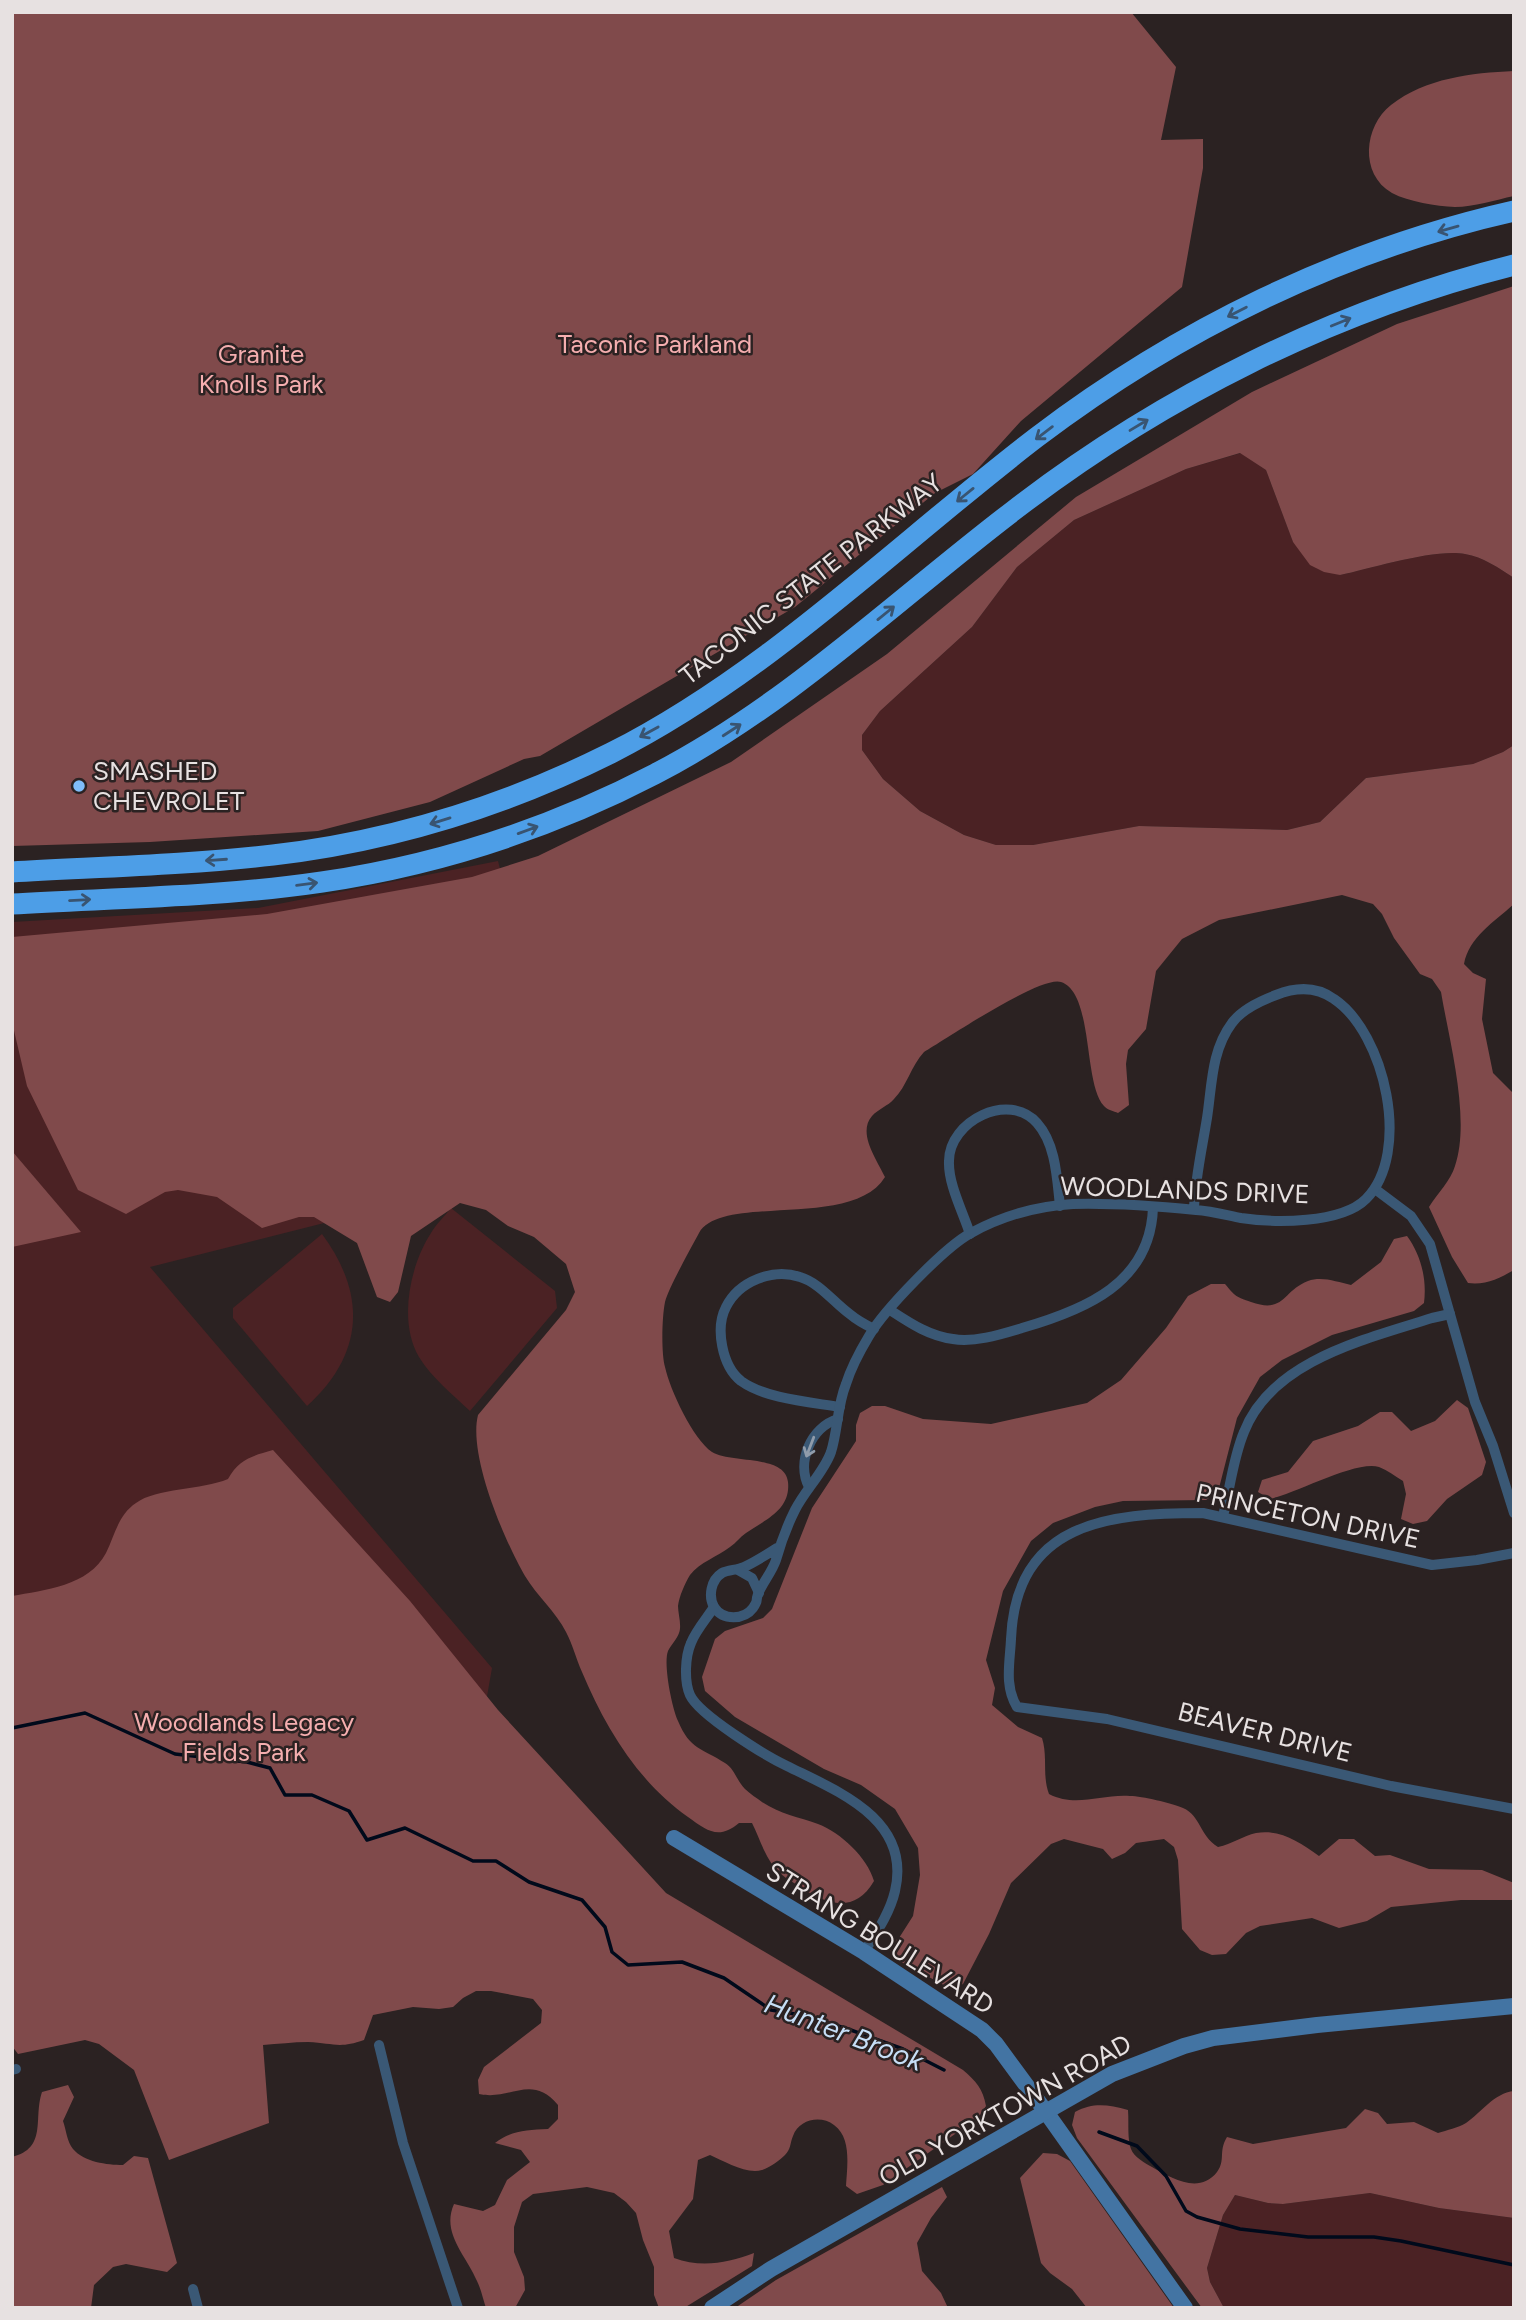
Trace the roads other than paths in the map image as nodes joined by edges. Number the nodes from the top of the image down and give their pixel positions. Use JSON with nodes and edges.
{"nodes":[{"id":1,"x":1514,"y":211,"type":"edge"},
{"id":2,"x":1514,"y":265,"type":"edge"},
{"id":3,"x":12,"y":872,"type":"edge"},
{"id":4,"x":12,"y":904,"type":"edge"},
{"id":5,"x":1375,"y":1189,"type":"junction"},
{"id":6,"x":1060,"y":1206,"type":"junction"},
{"id":7,"x":1153,"y":1207,"type":"junction"},
{"id":8,"x":1194,"y":1209,"type":"junction"},
{"id":9,"x":970,"y":1234,"type":"junction"},
{"id":10,"x":890,"y":1310,"type":"junction"},
{"id":11,"x":1450,"y":1314,"type":"junction"},
{"id":12,"x":874,"y":1329,"type":"junction"},
{"id":13,"x":840,"y":1407,"type":"junction"},
{"id":14,"x":838,"y":1419,"type":"junction"},
{"id":15,"x":809,"y":1487,"type":"junction"},
{"id":16,"x":1514,"y":1513,"type":"edge"},
{"id":17,"x":1223,"y":1516,"type":"junction"},
{"id":18,"x":777,"y":1548,"type":"junction"},
{"id":19,"x":1514,"y":1553,"type":"edge"},
{"id":20,"x":737,"y":1570,"type":"junction"},
{"id":21,"x":758,"y":1593,"type":"junction"},
{"id":22,"x":714,"y":1607,"type":"junction"},
{"id":23,"x":1010,"y":1697,"type":"joint"},
{"id":24,"x":1514,"y":1810,"type":"edge"},
{"id":25,"x":674,"y":1838,"type":"dead end"},
{"id":26,"x":864,"y":1952,"type":"junction"},
{"id":27,"x":1514,"y":2006,"type":"edge"},
{"id":28,"x":379,"y":2045,"type":"dead end"},
{"id":29,"x":1046,"y":2112,"type":"junction"},
{"id":30,"x":193,"y":2289,"type":"dead end"},
{"id":31,"x":198,"y":2308,"type":"edge"},
{"id":32,"x":458,"y":2308,"type":"edge"},
{"id":33,"x":712,"y":2308,"type":"edge"},
{"id":34,"x":1185,"y":2308,"type":"edge"}],
"edges":[{"from":1,"to":3,"type":"highway","name":"TACONIC STATE PARKWAY","one_way":true},
{"from":4,"to":2,"type":"highway","one_way":true},
{"from":5,"to":8,"type":"street","name":"WOODLANDS DRIVE"},
{"from":5,"to":8,"type":"street"},
{"from":5,"to":11,"type":"street"},
{"from":6,"to":7,"type":"street","name":"WOODLANDS DRIVE"},
{"from":6,"to":9,"type":"street","name":"WOODLANDS DRIVE"},
{"from":6,"to":9,"type":"street"},
{"from":7,"to":8,"type":"street","name":"WOODLANDS DRIVE"},
{"from":7,"to":10,"type":"street"},
{"from":9,"to":10,"type":"street","name":"WOODLANDS DRIVE"},
{"from":10,"to":12,"type":"street","name":"WOODLANDS DRIVE"},
{"from":11,"to":16,"type":"street"},
{"from":11,"to":17,"type":"street"},
{"from":12,"to":13,"type":"street","name":"WOODLANDS DRIVE"},
{"from":12,"to":13,"type":"street"},
{"from":13,"to":14,"type":"street","name":"WOODLANDS DRIVE"},
{"from":14,"to":15,"type":"street","name":"WOODLANDS DRIVE"},
{"from":14,"to":15,"type":"street","one_way":true},
{"from":15,"to":18,"type":"street","name":"WOODLANDS DRIVE"},
{"from":17,"to":19,"type":"street","name":"PRINCETON DRIVE"},
{"from":17,"to":23,"type":"street","name":"PRINCETON DRIVE"},
{"from":18,"to":20,"type":"street"},
{"from":18,"to":21,"type":"street","name":"WOODLANDS DRIVE"},
{"from":20,"to":21,"type":"street"},
{"from":20,"to":22,"type":"street"},
{"from":21,"to":22,"type":"street","name":"WOODLANDS DRIVE"},
{"from":22,"to":26,"type":"street"},
{"from":23,"to":24,"type":"street","name":"BEAVER DRIVE"},
{"from":25,"to":26,"type":"main road","name":"STRANG BOULEVARD"},
{"from":26,"to":29,"type":"main road","name":"STRANG BOULEVARD"},
{"from":27,"to":29,"type":"main road","name":"OLD YORKTOWN ROAD"},
{"from":28,"to":32,"type":"street"},
{"from":29,"to":33,"type":"main road","name":"OLD YORKTOWN ROAD"},
{"from":29,"to":34,"type":"main road","name":"STRANG BOULEVARD"},
{"from":30,"to":31,"type":"street"}]}
